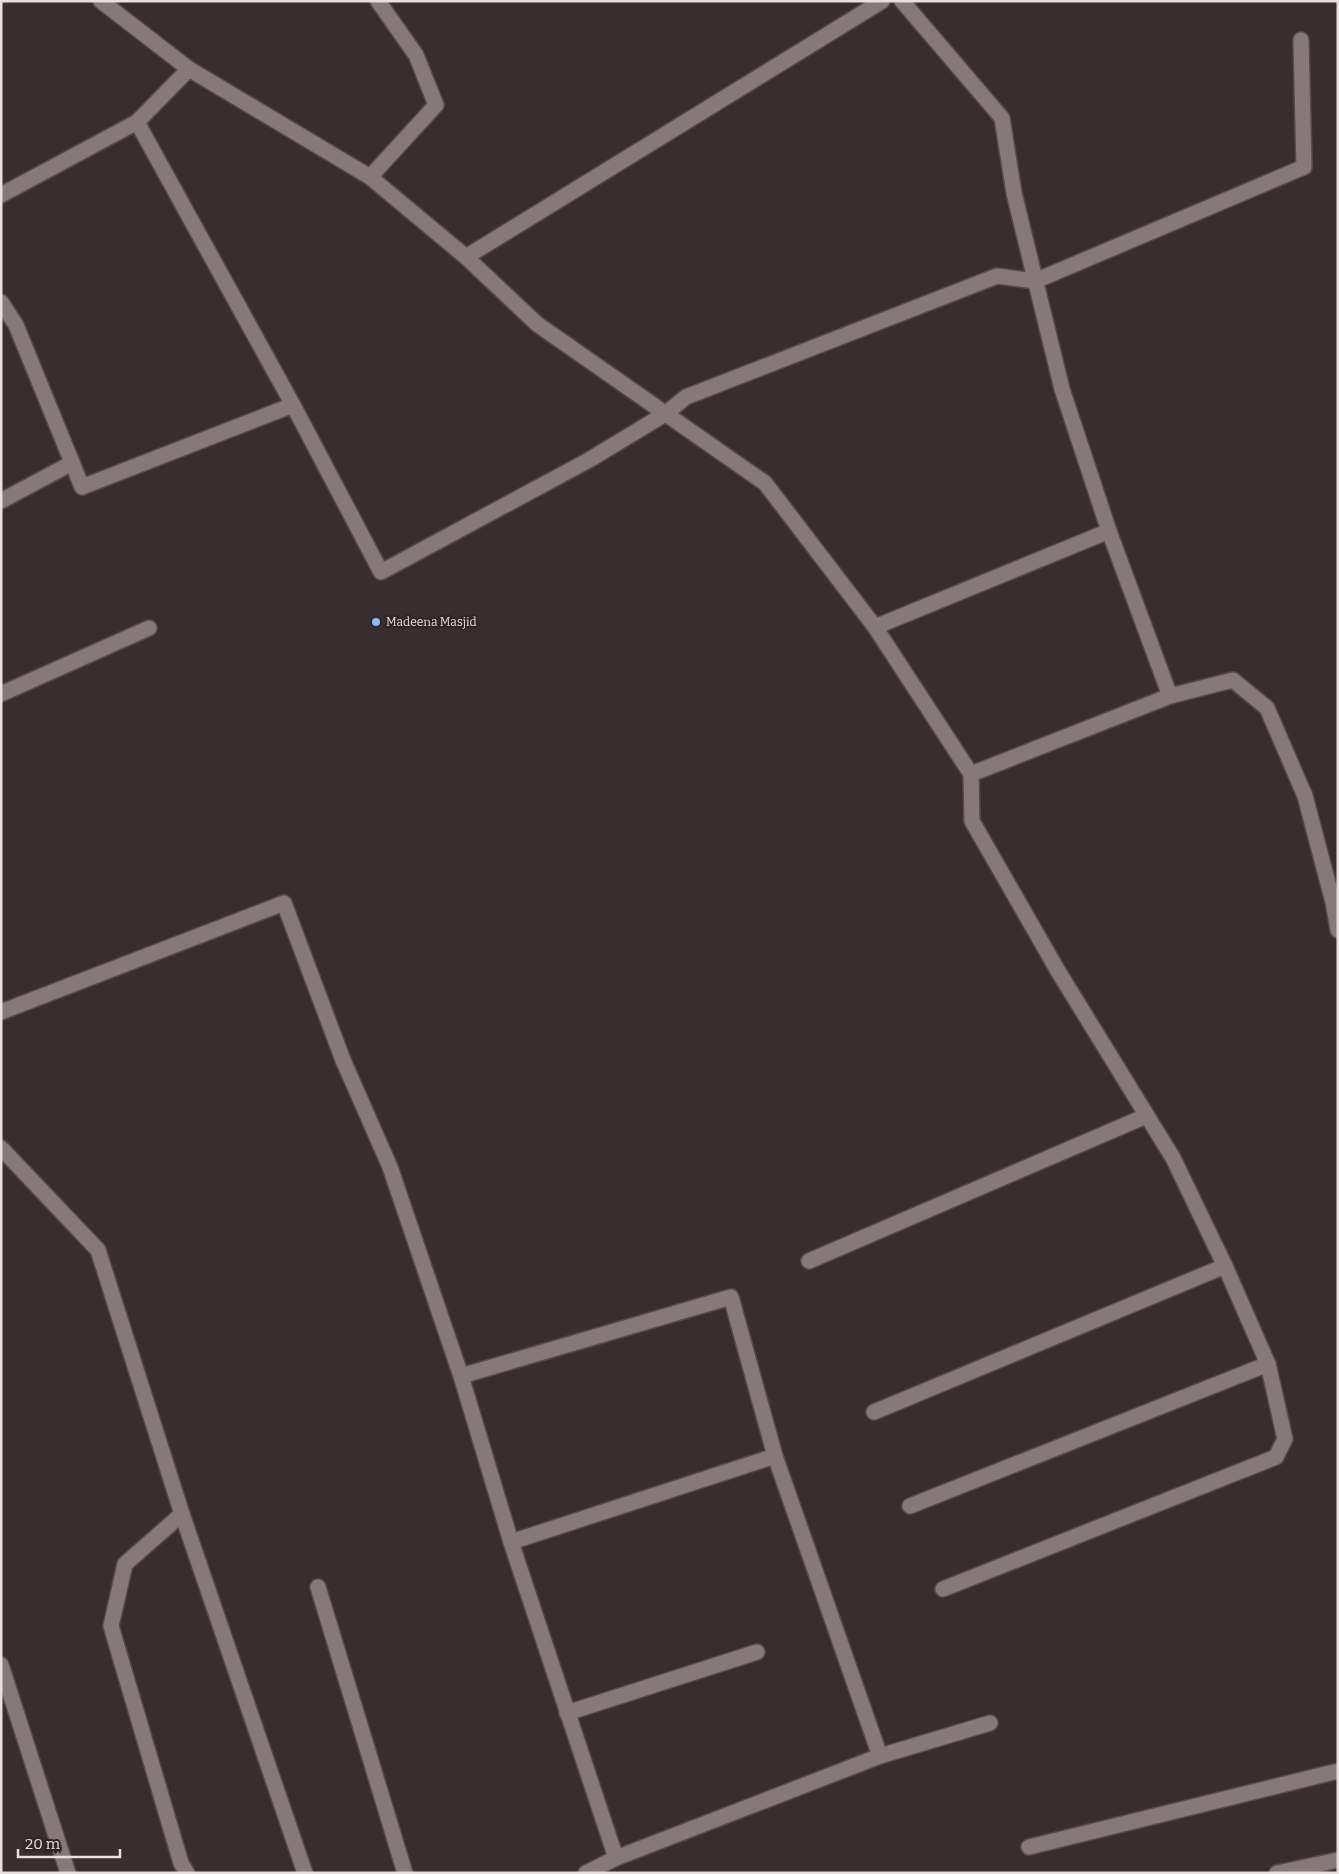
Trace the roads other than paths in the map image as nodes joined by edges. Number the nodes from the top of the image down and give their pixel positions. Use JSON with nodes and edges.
{"nodes":[{"id":1,"x":101,"y":1,"type":"edge"},
{"id":2,"x":378,"y":1,"type":"edge"},
{"id":3,"x":882,"y":1,"type":"edge"},
{"id":4,"x":902,"y":1,"type":"edge"},
{"id":5,"x":1300,"y":40,"type":"dead end"},
{"id":6,"x":189,"y":69,"type":"junction"},
{"id":7,"x":137,"y":122,"type":"junction"},
{"id":8,"x":370,"y":177,"type":"junction"},
{"id":9,"x":1,"y":195,"type":"edge"},
{"id":10,"x":466,"y":257,"type":"junction"},
{"id":11,"x":1035,"y":281,"type":"junction"},
{"id":12,"x":1,"y":302,"type":"edge"},
{"id":13,"x":293,"y":405,"type":"junction"},
{"id":14,"x":665,"y":414,"type":"junction"},
{"id":15,"x":72,"y":463,"type":"junction"},
{"id":16,"x":1,"y":501,"type":"edge"},
{"id":17,"x":1109,"y":531,"type":"junction"},
{"id":18,"x":875,"y":627,"type":"junction"},
{"id":19,"x":149,"y":628,"type":"dead end"},
{"id":20,"x":1,"y":694,"type":"edge"},
{"id":21,"x":1170,"y":696,"type":"junction"},
{"id":22,"x":971,"y":774,"type":"junction"},
{"id":23,"x":1338,"y":930,"type":"edge"},
{"id":24,"x":1,"y":1012,"type":"edge"},
{"id":25,"x":1146,"y":1116,"type":"junction"},
{"id":26,"x":1,"y":1148,"type":"edge"},
{"id":27,"x":809,"y":1261,"type":"dead end"},
{"id":28,"x":1225,"y":1266,"type":"junction"},
{"id":29,"x":1268,"y":1364,"type":"junction"},
{"id":30,"x":461,"y":1376,"type":"junction"},
{"id":31,"x":874,"y":1412,"type":"dead end"},
{"id":32,"x":775,"y":1456,"type":"junction"},
{"id":33,"x":910,"y":1506,"type":"dead end"},
{"id":34,"x":182,"y":1514,"type":"junction"},
{"id":35,"x":511,"y":1542,"type":"junction"},
{"id":36,"x":318,"y":1586,"type":"dead end"},
{"id":37,"x":943,"y":1589,"type":"dead end"},
{"id":38,"x":757,"y":1652,"type":"dead end"},
{"id":39,"x":1,"y":1664,"type":"edge"},
{"id":40,"x":567,"y":1713,"type":"junction"},
{"id":41,"x":990,"y":1722,"type":"dead end"},
{"id":42,"x":880,"y":1756,"type":"junction"},
{"id":43,"x":1338,"y":1772,"type":"edge"},
{"id":44,"x":1028,"y":1847,"type":"dead end"},
{"id":45,"x":616,"y":1858,"type":"junction"},
{"id":46,"x":1338,"y":1860,"type":"edge"},
{"id":47,"x":68,"y":1873,"type":"edge"},
{"id":48,"x":186,"y":1873,"type":"edge"},
{"id":49,"x":305,"y":1873,"type":"edge"},
{"id":50,"x":405,"y":1873,"type":"edge"},
{"id":51,"x":586,"y":1873,"type":"edge"},
{"id":52,"x":1276,"y":1873,"type":"edge"}],
"edges":[{"from":1,"to":6,"type":"street"},
{"from":2,"to":8,"type":"street"},
{"from":3,"to":10,"type":"street"},
{"from":4,"to":11,"type":"street"},
{"from":5,"to":11,"type":"street"},
{"from":6,"to":7,"type":"street"},
{"from":6,"to":8,"type":"street"},
{"from":7,"to":9,"type":"street"},
{"from":7,"to":13,"type":"street"},
{"from":8,"to":10,"type":"street"},
{"from":10,"to":14,"type":"street"},
{"from":11,"to":14,"type":"street"},
{"from":11,"to":17,"type":"street"},
{"from":12,"to":15,"type":"street"},
{"from":13,"to":14,"type":"street"},
{"from":13,"to":15,"type":"street"},
{"from":14,"to":18,"type":"street"},
{"from":15,"to":16,"type":"street"},
{"from":17,"to":18,"type":"street"},
{"from":17,"to":21,"type":"street"},
{"from":18,"to":22,"type":"street"},
{"from":19,"to":20,"type":"street"},
{"from":21,"to":22,"type":"street"},
{"from":21,"to":23,"type":"street"},
{"from":22,"to":25,"type":"street"},
{"from":24,"to":30,"type":"street"},
{"from":25,"to":27,"type":"street"},
{"from":25,"to":28,"type":"street"},
{"from":26,"to":34,"type":"street"},
{"from":28,"to":29,"type":"street"},
{"from":28,"to":31,"type":"street"},
{"from":29,"to":33,"type":"street"},
{"from":29,"to":37,"type":"street"},
{"from":30,"to":32,"type":"street"},
{"from":30,"to":35,"type":"street"},
{"from":32,"to":35,"type":"street"},
{"from":32,"to":42,"type":"street"},
{"from":34,"to":48,"type":"street"},
{"from":34,"to":49,"type":"street"},
{"from":35,"to":40,"type":"street"},
{"from":36,"to":50,"type":"street"},
{"from":38,"to":40,"type":"street"},
{"from":39,"to":47,"type":"street"},
{"from":40,"to":45,"type":"street"},
{"from":41,"to":42,"type":"street"},
{"from":42,"to":45,"type":"street"},
{"from":43,"to":44,"type":"street"},
{"from":45,"to":51,"type":"street"},
{"from":46,"to":52,"type":"street"}]}
